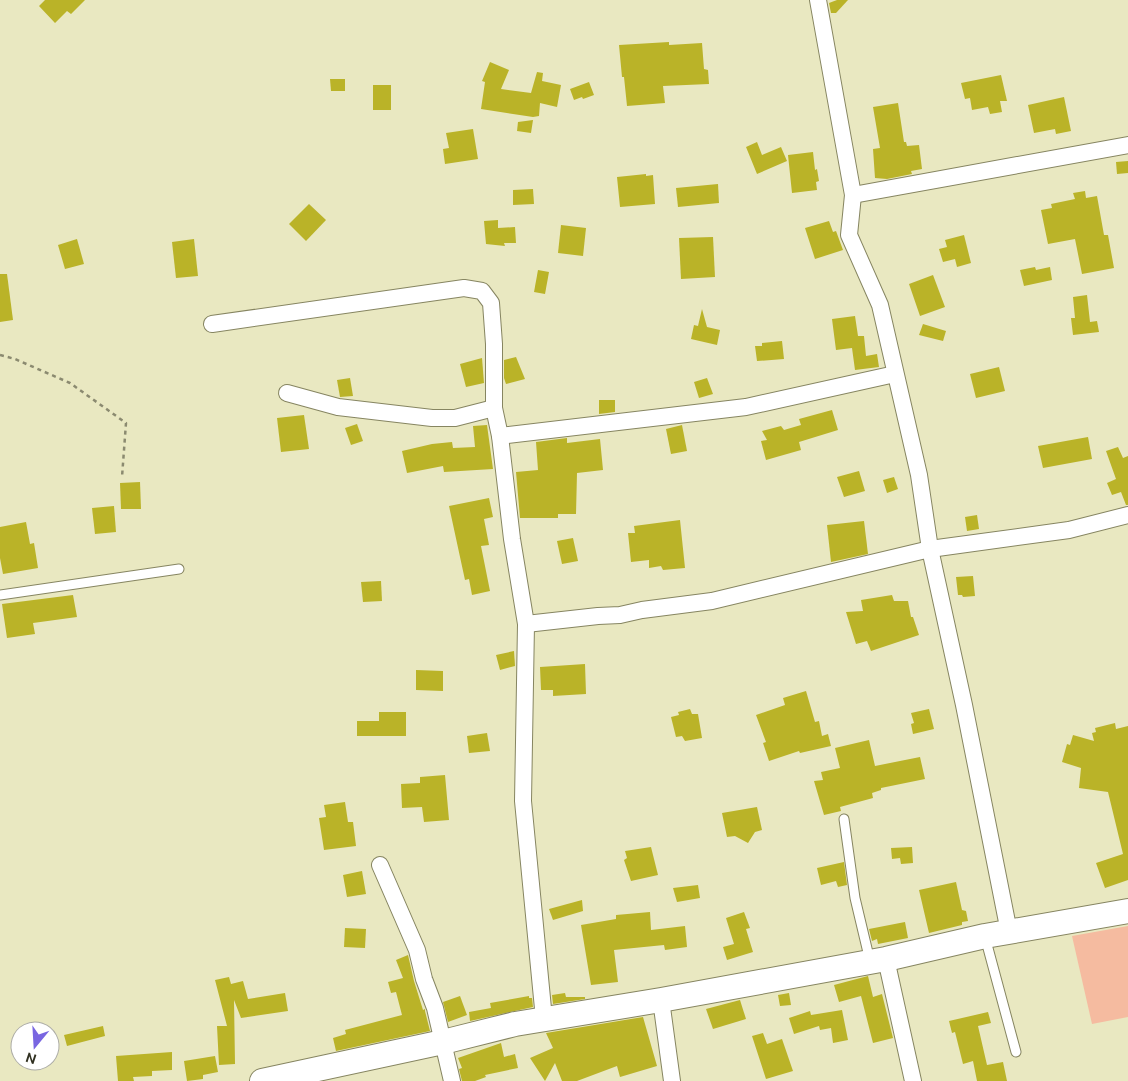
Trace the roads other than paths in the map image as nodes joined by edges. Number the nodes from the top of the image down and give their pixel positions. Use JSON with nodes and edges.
{"nodes":[{"id":1,"x":818,"y":0,"type":"edge"},
{"id":2,"x":1128,"y":145,"type":"edge"},
{"id":3,"x":853,"y":195,"type":"junction"},
{"id":4,"x":212,"y":324,"type":"dead end"},
{"id":5,"x":895,"y":374,"type":"junction"},
{"id":6,"x":287,"y":393,"type":"dead end"},
{"id":7,"x":494,"y":408,"type":"junction"},
{"id":8,"x":500,"y":436,"type":"junction"},
{"id":9,"x":1128,"y":514,"type":"edge"},
{"id":10,"x":930,"y":549,"type":"junction"},
{"id":11,"x":180,"y":569,"type":"dead end"},
{"id":12,"x":0,"y":596,"type":"edge"},
{"id":13,"x":526,"y":624,"type":"junction"},
{"id":14,"x":844,"y":819,"type":"dead end"},
{"id":15,"x":380,"y":865,"type":"dead end"},
{"id":16,"x":1128,"y":911,"type":"edge"},
{"id":17,"x":1009,"y":932,"type":"junction"},
{"id":18,"x":985,"y":936,"type":"junction"},
{"id":19,"x":878,"y":960,"type":"junction"},
{"id":20,"x":661,"y":1000,"type":"junction"},
{"id":21,"x":544,"y":1018,"type":"junction"},
{"id":22,"x":443,"y":1042,"type":"junction"},
{"id":23,"x":1016,"y":1052,"type":"dead end"},
{"id":24,"x":262,"y":1081,"type":"edge"},
{"id":25,"x":452,"y":1081,"type":"edge"},
{"id":26,"x":672,"y":1081,"type":"edge"},
{"id":27,"x":913,"y":1081,"type":"edge"}],
"edges":[{"from":1,"to":3,"type":"street"},
{"from":2,"to":3,"type":"street"},
{"from":3,"to":5,"type":"street"},
{"from":4,"to":7,"type":"street"},
{"from":5,"to":8,"type":"street"},
{"from":5,"to":10,"type":"street"},
{"from":6,"to":7,"type":"street"},
{"from":7,"to":8,"type":"street"},
{"from":8,"to":13,"type":"street"},
{"from":9,"to":10,"type":"street"},
{"from":10,"to":13,"type":"street"},
{"from":10,"to":17,"type":"street"},
{"from":11,"to":12,"type":"lane"},
{"from":13,"to":21,"type":"street"},
{"from":14,"to":19,"type":"lane"},
{"from":15,"to":22,"type":"street"},
{"from":16,"to":17,"type":"main road"},
{"from":17,"to":18,"type":"main road"},
{"from":18,"to":19,"type":"main road"},
{"from":18,"to":23,"type":"lane"},
{"from":19,"to":20,"type":"main road"},
{"from":19,"to":27,"type":"street"},
{"from":20,"to":21,"type":"main road"},
{"from":20,"to":26,"type":"street"},
{"from":21,"to":22,"type":"main road"},
{"from":22,"to":24,"type":"main road"},
{"from":22,"to":25,"type":"street"}]}
